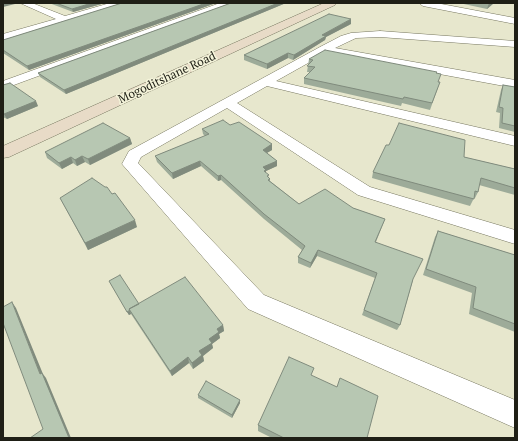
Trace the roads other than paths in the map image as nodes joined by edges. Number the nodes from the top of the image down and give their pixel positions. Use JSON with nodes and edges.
{"nodes":[{"id":1,"x":24,"y":3,"type":"edge"},
{"id":2,"x":119,"y":3,"type":"edge"},
{"id":3,"x":228,"y":3,"type":"edge"},
{"id":4,"x":315,"y":3,"type":"edge"},
{"id":5,"x":332,"y":3,"type":"edge"},
{"id":6,"x":423,"y":3,"type":"edge"},
{"id":7,"x":515,"y":10,"type":"edge"},
{"id":8,"x":65,"y":19,"type":"junction"},
{"id":9,"x":510,"y":21,"type":"edge"},
{"id":10,"x":3,"y":37,"type":"edge"},
{"id":11,"x":515,"y":44,"type":"edge"},
{"id":12,"x":324,"y":49,"type":"junction"},
{"id":13,"x":264,"y":82,"type":"junction"},
{"id":14,"x":515,"y":84,"type":"edge"},
{"id":15,"x":3,"y":85,"type":"edge"},
{"id":16,"x":228,"y":103,"type":"junction"},
{"id":17,"x":3,"y":139,"type":"edge"},
{"id":18,"x":515,"y":141,"type":"edge"},
{"id":19,"x":3,"y":153,"type":"edge"},
{"id":20,"x":515,"y":237,"type":"edge"},
{"id":21,"x":515,"y":414,"type":"edge"}],
"edges":[{"from":1,"to":8,"type":"street"},
{"from":2,"to":8,"type":"street"},
{"from":3,"to":15,"type":"street"},
{"from":4,"to":17,"type":"main road","name":"Mogoditshane Road"},
{"from":5,"to":19,"type":"main road","name":"Mogoditshane Road"},
{"from":6,"to":9,"type":"street"},
{"from":7,"to":9,"type":"street"},
{"from":8,"to":10,"type":"street"},
{"from":11,"to":12,"type":"street"},
{"from":12,"to":13,"type":"street"},
{"from":12,"to":14,"type":"street"},
{"from":13,"to":16,"type":"street"},
{"from":13,"to":18,"type":"street"},
{"from":16,"to":20,"type":"street"},
{"from":16,"to":21,"type":"street"}]}
